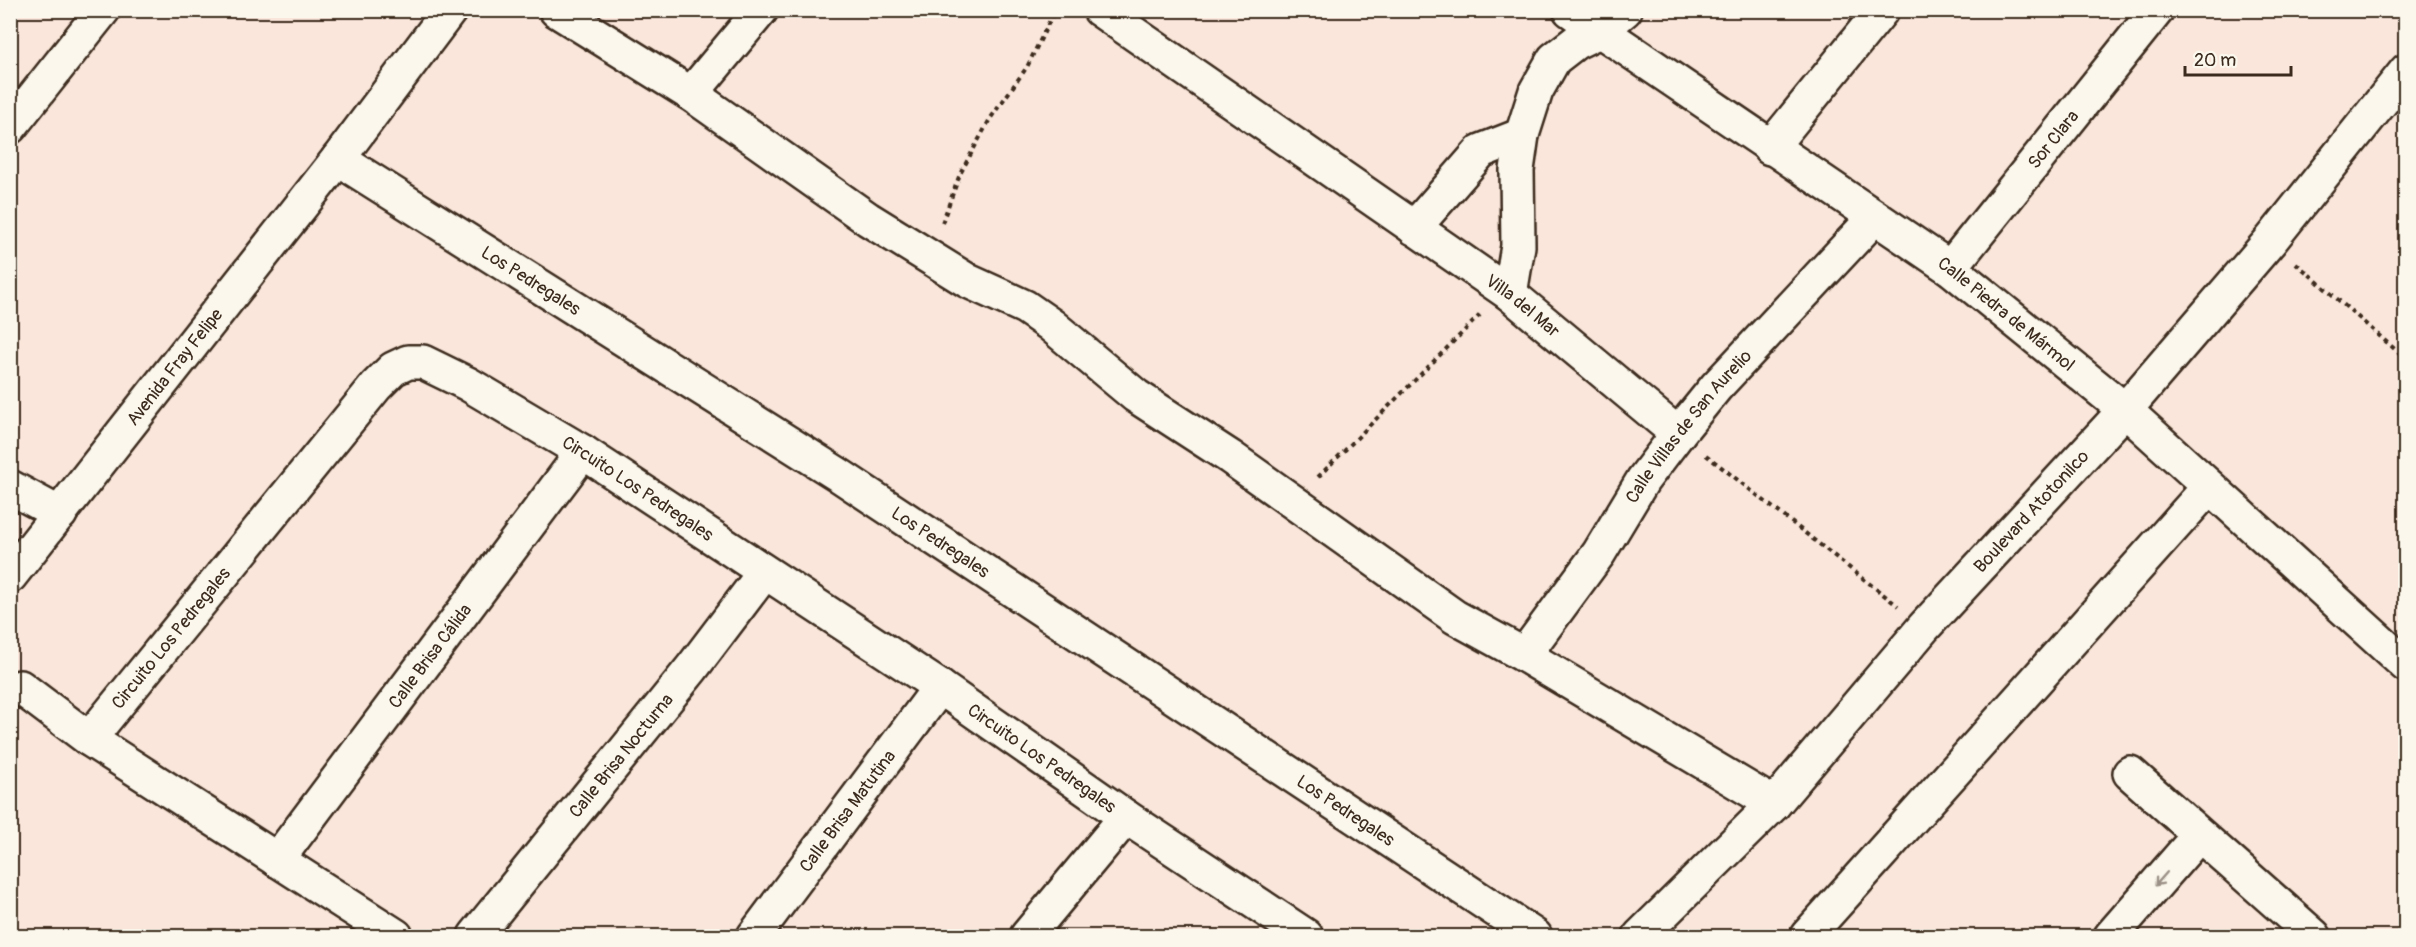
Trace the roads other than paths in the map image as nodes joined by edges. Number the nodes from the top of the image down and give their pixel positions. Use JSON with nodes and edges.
{"nodes":[{"id":1,"x":103,"y":10,"type":"edge"},
{"id":2,"x":450,"y":10,"type":"edge"},
{"id":3,"x":556,"y":10,"type":"edge"},
{"id":4,"x":760,"y":10,"type":"edge"},
{"id":5,"x":1100,"y":10,"type":"edge"},
{"id":6,"x":1570,"y":10,"type":"edge"},
{"id":7,"x":1882,"y":10,"type":"edge"},
{"id":8,"x":2157,"y":10,"type":"edge"},
{"id":9,"x":1613,"y":20,"type":"edge"},
{"id":10,"x":2406,"y":71,"type":"edge"},
{"id":11,"x":691,"y":94,"type":"junction"},
{"id":12,"x":10,"y":127,"type":"edge"},
{"id":13,"x":1522,"y":135,"type":"junction"},
{"id":14,"x":1770,"y":148,"type":"junction"},
{"id":15,"x":338,"y":159,"type":"junction"},
{"id":16,"x":1875,"y":217,"type":"junction"},
{"id":17,"x":1414,"y":228,"type":"junction"},
{"id":18,"x":1950,"y":268,"type":"junction"},
{"id":19,"x":1510,"y":294,"type":"junction"},
{"id":20,"x":2125,"y":410,"type":"junction"},
{"id":21,"x":1678,"y":434,"type":"junction"},
{"id":22,"x":583,"y":452,"type":"junction"},
{"id":23,"x":10,"y":487,"type":"edge"},
{"id":24,"x":2208,"y":487,"type":"junction"},
{"id":25,"x":60,"y":514,"type":"junction"},
{"id":26,"x":764,"y":573,"type":"junction"},
{"id":27,"x":10,"y":576,"type":"edge"},
{"id":28,"x":1524,"y":655,"type":"junction"},
{"id":29,"x":2406,"y":665,"type":"edge"},
{"id":30,"x":20,"y":687,"type":"dead end"},
{"id":31,"x":940,"y":687,"type":"junction"},
{"id":32,"x":89,"y":739,"type":"junction"},
{"id":33,"x":2130,"y":773,"type":"dead end"},
{"id":34,"x":1774,"y":804,"type":"junction"},
{"id":35,"x":1126,"y":817,"type":"junction"},
{"id":36,"x":2199,"y":835,"type":"junction"},
{"id":37,"x":278,"y":860,"type":"junction"},
{"id":38,"x":1277,"y":925,"type":"edge"},
{"id":39,"x":396,"y":936,"type":"edge"},
{"id":40,"x":475,"y":936,"type":"edge"},
{"id":41,"x":754,"y":936,"type":"edge"},
{"id":42,"x":1027,"y":936,"type":"edge"},
{"id":43,"x":1306,"y":936,"type":"edge"},
{"id":44,"x":1535,"y":936,"type":"edge"},
{"id":45,"x":1640,"y":936,"type":"edge"},
{"id":46,"x":1807,"y":936,"type":"edge"},
{"id":47,"x":2111,"y":936,"type":"edge"},
{"id":48,"x":2314,"y":936,"type":"edge"}],
"edges":[{"from":1,"to":12,"type":"street"},
{"from":2,"to":15,"type":"street","name":"Avenida Fray Felipe"},
{"from":3,"to":11,"type":"street"},
{"from":4,"to":11,"type":"street"},
{"from":5,"to":17,"type":"street","name":"Villa del Mar"},
{"from":6,"to":9,"type":"street","name":"Calle Piedra de Mármol"},
{"from":7,"to":14,"type":"street"},
{"from":8,"to":18,"type":"street","name":"Sor Clara"},
{"from":9,"to":13,"type":"street"},
{"from":9,"to":14,"type":"street","name":"Calle Piedra de Mármol"},
{"from":10,"to":20,"type":"street","name":"Boulevard Atotonilco"},
{"from":11,"to":28,"type":"street"},
{"from":13,"to":17,"type":"street"},
{"from":13,"to":19,"type":"street"},
{"from":14,"to":16,"type":"street","name":"Calle Piedra de Mármol"},
{"from":15,"to":25,"type":"street","name":"Avenida Fray Felipe"},
{"from":15,"to":44,"type":"street","name":"Los Pedregales"},
{"from":16,"to":18,"type":"street","name":"Calle Piedra de Mármol"},
{"from":16,"to":21,"type":"street","name":"Calle Villas de San Aurelio"},
{"from":17,"to":19,"type":"street","name":"Villa del Mar"},
{"from":18,"to":20,"type":"street","name":"Calle Piedra de Mármol"},
{"from":19,"to":21,"type":"street","name":"Villa del Mar"},
{"from":20,"to":24,"type":"street","name":"Calle Piedra de Mármol"},
{"from":20,"to":34,"type":"street","name":"Boulevard Atotonilco"},
{"from":21,"to":28,"type":"street","name":"Calle Villas de San Aurelio"},
{"from":22,"to":26,"type":"street","name":"Circuito Los Pedregales"},
{"from":22,"to":32,"type":"street","name":"Circuito Los Pedregales"},
{"from":22,"to":37,"type":"street","name":"Calle Brisa Cálida"},
{"from":23,"to":25,"type":"street"},
{"from":24,"to":29,"type":"street","name":"Calle Piedra de Mármol"},
{"from":24,"to":46,"type":"street"},
{"from":25,"to":27,"type":"street","name":"Avenida Fray Felipe"},
{"from":26,"to":31,"type":"street","name":"Circuito Los Pedregales"},
{"from":26,"to":40,"type":"street","name":"Calle Brisa Nocturna"},
{"from":28,"to":34,"type":"street"},
{"from":30,"to":32,"type":"street"},
{"from":31,"to":35,"type":"street","name":"Circuito Los Pedregales"},
{"from":31,"to":41,"type":"street","name":"Calle Brisa Matutina"},
{"from":32,"to":37,"type":"street"},
{"from":33,"to":36,"type":"street"},
{"from":34,"to":45,"type":"street","name":"Boulevard Atotonilco"},
{"from":35,"to":38,"type":"street","name":"Circuito Los Pedregales"},
{"from":35,"to":42,"type":"street"},
{"from":36,"to":47,"type":"street","one_way":true},
{"from":36,"to":48,"type":"street"},
{"from":37,"to":39,"type":"street"},
{"from":38,"to":43,"type":"street","name":"Circuito Los Pedregales"}]}
